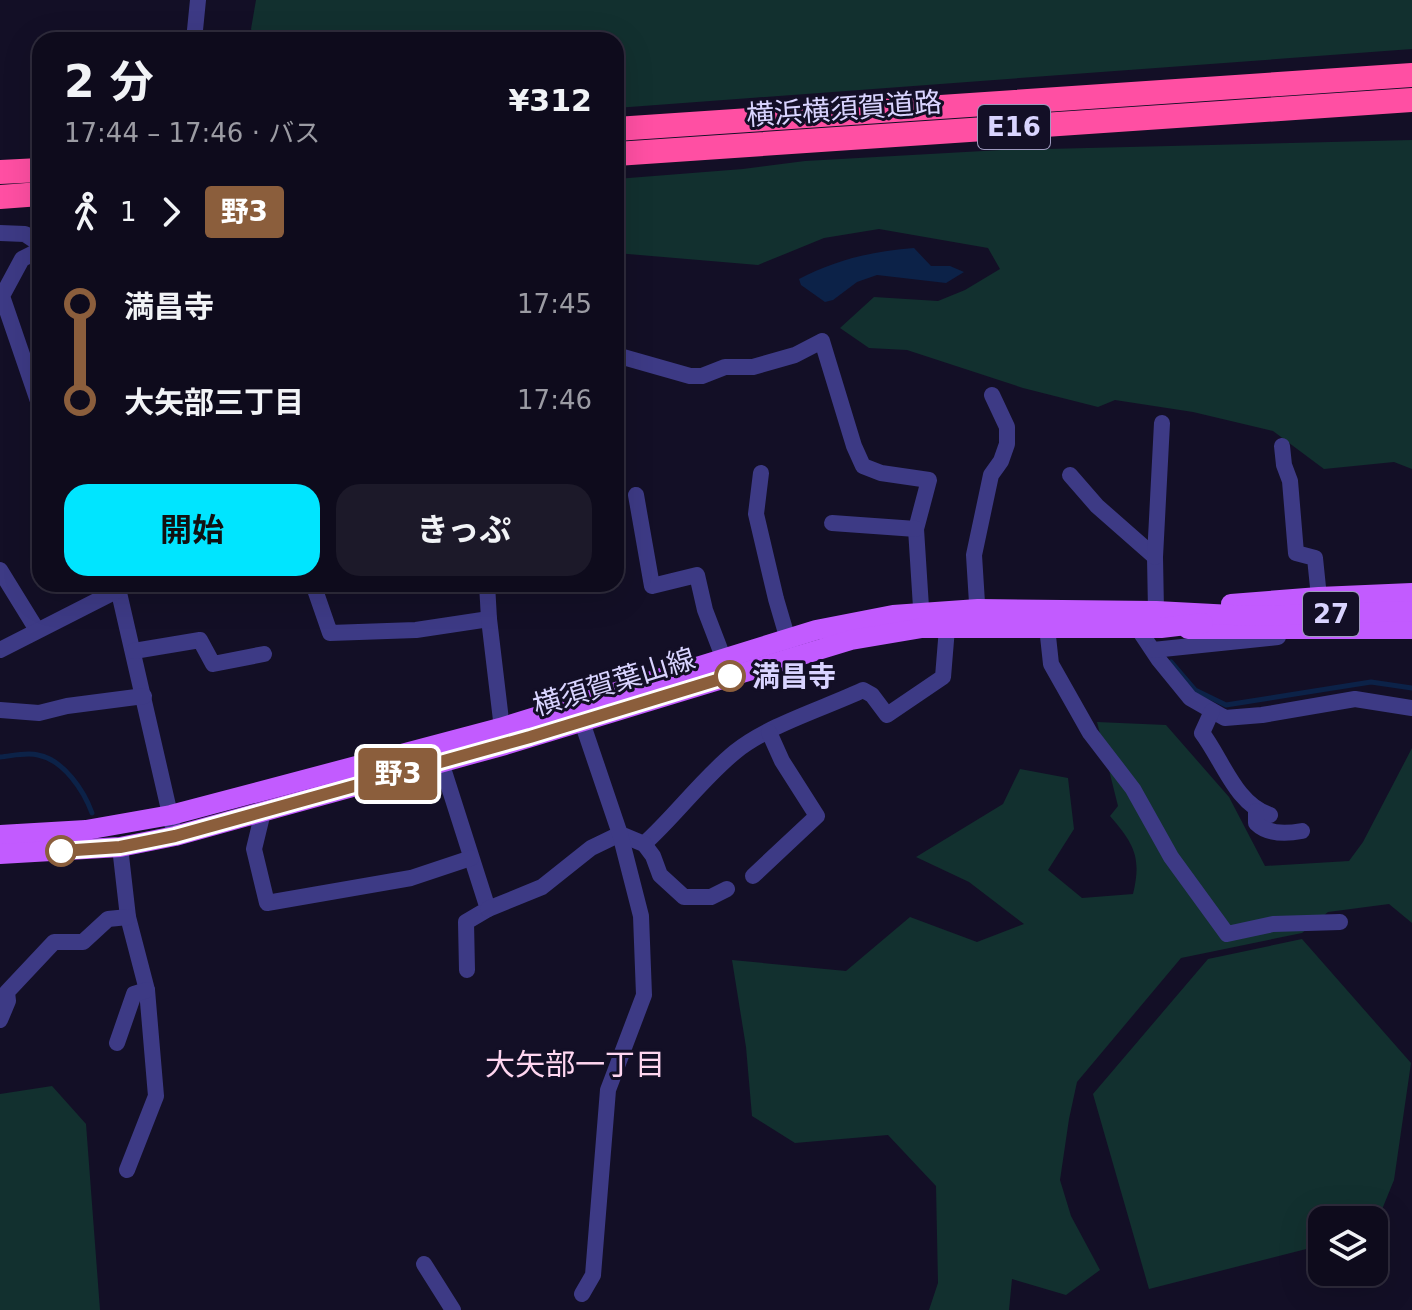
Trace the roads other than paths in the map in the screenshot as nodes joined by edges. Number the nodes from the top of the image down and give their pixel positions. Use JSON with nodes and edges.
{"nodes":[{"id":1,"x":198,"y":0,"type":"edge"},
{"id":2,"x":195,"y":32,"type":"edge"},
{"id":3,"x":1412,"y":75,"type":"edge"},
{"id":4,"x":1412,"y":100,"type":"edge"},
{"id":5,"x":1412,"y":116,"type":"edge"},
{"id":6,"x":1097,"y":121,"type":"junction"},
{"id":7,"x":624,"y":128,"type":"edge"},
{"id":8,"x":624,"y":153,"type":"edge"},
{"id":9,"x":32,"y":170,"type":"edge"},
{"id":10,"x":0,"y":172,"type":"edge"},
{"id":11,"x":32,"y":195,"type":"edge"},
{"id":12,"x":0,"y":197,"type":"edge"},
{"id":13,"x":0,"y":233,"type":"edge"},
{"id":14,"x":32,"y":239,"type":"edge"},
{"id":15,"x":32,"y":254,"type":"edge"},
{"id":16,"x":624,"y":357,"type":"edge"},
{"id":17,"x":32,"y":382,"type":"edge"},
{"id":18,"x":992,"y":395,"type":"dead end"},
{"id":19,"x":1162,"y":423,"type":"dead end"},
{"id":20,"x":1282,"y":446,"type":"dead end"},
{"id":21,"x":761,"y":473,"type":"dead end"},
{"id":22,"x":1070,"y":475,"type":"dead end"},
{"id":23,"x":636,"y":495,"type":"dead end"},
{"id":24,"x":832,"y":523,"type":"dead end"},
{"id":25,"x":916,"y":529,"type":"junction"},
{"id":26,"x":1155,"y":557,"type":"junction"},
{"id":27,"x":0,"y":570,"type":"edge"},
{"id":28,"x":109,"y":592,"type":"edge"},
{"id":29,"x":119,"y":592,"type":"edge"},
{"id":30,"x":316,"y":592,"type":"edge"},
{"id":31,"x":487,"y":592,"type":"edge"},
{"id":32,"x":1412,"y":593,"type":"edge"},
{"id":33,"x":1319,"y":597,"type":"junction"},
{"id":34,"x":1412,"y":611,"type":"edge"},
{"id":35,"x":978,"y":618,"type":"junction"},
{"id":36,"x":489,"y":619,"type":"junction"},
{"id":37,"x":1158,"y":619,"type":"junction"},
{"id":38,"x":922,"y":620,"type":"junction"},
{"id":39,"x":1047,"y":627,"type":"junction"},
{"id":40,"x":1137,"y":627,"type":"junction"},
{"id":41,"x":947,"y":628,"type":"junction"},
{"id":42,"x":1412,"y":629,"type":"edge"},
{"id":43,"x":37,"y":630,"type":"junction"},
{"id":44,"x":1412,"y":637,"type":"edge"},
{"id":45,"x":790,"y":648,"type":"junction"},
{"id":46,"x":0,"y":650,"type":"edge"},
{"id":47,"x":1153,"y":650,"type":"junction"},
{"id":48,"x":134,"y":651,"type":"junction"},
{"id":49,"x":264,"y":654,"type":"dead end"},
{"id":50,"x":727,"y":668,"type":"junction"},
{"id":51,"x":144,"y":696,"type":"junction"},
{"id":52,"x":1412,"y":708,"type":"edge"},
{"id":53,"x":0,"y":710,"type":"edge"},
{"id":54,"x":1212,"y":711,"type":"junction"},
{"id":55,"x":582,"y":722,"type":"junction"},
{"id":56,"x":769,"y":732,"type":"junction"},
{"id":57,"x":502,"y":736,"type":"junction"},
{"id":58,"x":441,"y":762,"type":"junction"},
{"id":59,"x":263,"y":812,"type":"junction"},
{"id":60,"x":171,"y":815,"type":"junction"},
{"id":61,"x":1302,"y":831,"type":"dead end"},
{"id":62,"x":620,"y":834,"type":"junction"},
{"id":63,"x":0,"y":835,"type":"edge"},
{"id":64,"x":175,"y":836,"type":"junction"},
{"id":65,"x":644,"y":844,"type":"junction"},
{"id":66,"x":120,"y":847,"type":"junction"},
{"id":67,"x":0,"y":854,"type":"edge"},
{"id":68,"x":471,"y":858,"type":"junction"},
{"id":69,"x":753,"y":876,"type":"dead end"},
{"id":70,"x":727,"y":889,"type":"dead end"},
{"id":71,"x":488,"y":909,"type":"junction"},
{"id":72,"x":128,"y":917,"type":"junction"},
{"id":73,"x":1340,"y":922,"type":"dead end"},
{"id":74,"x":467,"y":970,"type":"dead end"},
{"id":75,"x":147,"y":990,"type":"junction"},
{"id":76,"x":0,"y":1020,"type":"edge"},
{"id":77,"x":117,"y":1043,"type":"dead end"},
{"id":78,"x":127,"y":1170,"type":"dead end"},
{"id":79,"x":424,"y":1264,"type":"dead end"},
{"id":80,"x":582,"y":1294,"type":"dead end"},
{"id":81,"x":453,"y":1310,"type":"edge"}],
"edges":[{"from":1,"to":2,"type":"street"},
{"from":3,"to":7,"type":"highway","name":"横浜横須賀道路","number":"E16"},
{"from":4,"to":6,"type":"highway","name":"横浜横須賀道路","number":"E16"},
{"from":5,"to":6,"type":"highway"},
{"from":6,"to":8,"type":"highway","name":"横浜横須賀道路","number":"E16"},
{"from":9,"to":10,"type":"highway"},
{"from":11,"to":12,"type":"highway"},
{"from":13,"to":14,"type":"street"},
{"from":15,"to":17,"type":"street"},
{"from":16,"to":25,"type":"street"},
{"from":18,"to":35,"type":"street"},
{"from":19,"to":26,"type":"street"},
{"from":20,"to":33,"type":"street"},
{"from":21,"to":45,"type":"street"},
{"from":22,"to":26,"type":"street"},
{"from":23,"to":50,"type":"street"},
{"from":24,"to":25,"type":"street"},
{"from":25,"to":38,"type":"street"},
{"from":26,"to":37,"type":"street"},
{"from":27,"to":43,"type":"street"},
{"from":28,"to":43,"type":"street"},
{"from":29,"to":48,"type":"street"},
{"from":30,"to":36,"type":"street"},
{"from":31,"to":36,"type":"street"},
{"from":32,"to":33,"type":"main road"},
{"from":33,"to":37,"type":"main road"},
{"from":34,"to":37,"type":"main road","name":"横須賀葉山線","number":"27"},
{"from":35,"to":37,"type":"main road","name":"横須賀葉山線","number":"27"},
{"from":35,"to":38,"type":"main road","name":"横須賀葉山線","number":"27"},
{"from":35,"to":39,"type":"main road","name":"横須賀葉山線","number":"27"},
{"from":35,"to":41,"type":"main road","name":"横須賀葉山線","number":"27"},
{"from":36,"to":57,"type":"street"},
{"from":37,"to":40,"type":"main road","name":"横須賀葉山線","number":"27"},
{"from":37,"to":42,"type":"main road"},
{"from":38,"to":41,"type":"main road","name":"横須賀葉山線","number":"27"},
{"from":38,"to":45,"type":"main road","name":"横須賀葉山線","number":"27"},
{"from":39,"to":40,"type":"main road","name":"横須賀葉山線","number":"27"},
{"from":39,"to":73,"type":"street"},
{"from":40,"to":47,"type":"street"},
{"from":41,"to":56,"type":"street"},
{"from":43,"to":46,"type":"street"},
{"from":44,"to":47,"type":"street"},
{"from":45,"to":50,"type":"main road","name":"横須賀葉山線","number":"27"},
{"from":47,"to":54,"type":"street"},
{"from":48,"to":49,"type":"street"},
{"from":48,"to":51,"type":"street"},
{"from":50,"to":55,"type":"main road","name":"横須賀葉山線","number":"27"},
{"from":50,"to":57,"type":"main road","name":"横須賀葉山線","number":"27"},
{"from":51,"to":53,"type":"street"},
{"from":51,"to":60,"type":"street"},
{"from":52,"to":54,"type":"street"},
{"from":54,"to":61,"type":"street"},
{"from":55,"to":57,"type":"main road","name":"横須賀葉山線","number":"27"},
{"from":55,"to":62,"type":"street"},
{"from":56,"to":65,"type":"street"},
{"from":56,"to":69,"type":"street"},
{"from":57,"to":58,"type":"main road","name":"横須賀葉山線","number":"27"},
{"from":57,"to":60,"type":"main road","name":"横須賀葉山線","number":"27"},
{"from":58,"to":59,"type":"main road","name":"横須賀葉山線","number":"27"},
{"from":58,"to":68,"type":"street"},
{"from":59,"to":64,"type":"main road","name":"横須賀葉山線","number":"27"},
{"from":59,"to":68,"type":"street"},
{"from":60,"to":63,"type":"main road","name":"横須賀葉山線","number":"27"},
{"from":60,"to":64,"type":"street"},
{"from":62,"to":65,"type":"street"},
{"from":62,"to":71,"type":"street"},
{"from":62,"to":80,"type":"street"},
{"from":64,"to":66,"type":"main road","name":"横須賀葉山線","number":"27"},
{"from":65,"to":70,"type":"street"},
{"from":66,"to":67,"type":"main road","name":"横須賀葉山線","number":"27"},
{"from":66,"to":72,"type":"street"},
{"from":68,"to":71,"type":"street"},
{"from":71,"to":74,"type":"street"},
{"from":72,"to":75,"type":"street"},
{"from":72,"to":76,"type":"street"},
{"from":75,"to":77,"type":"street"},
{"from":75,"to":78,"type":"street"},
{"from":79,"to":81,"type":"street"}]}
